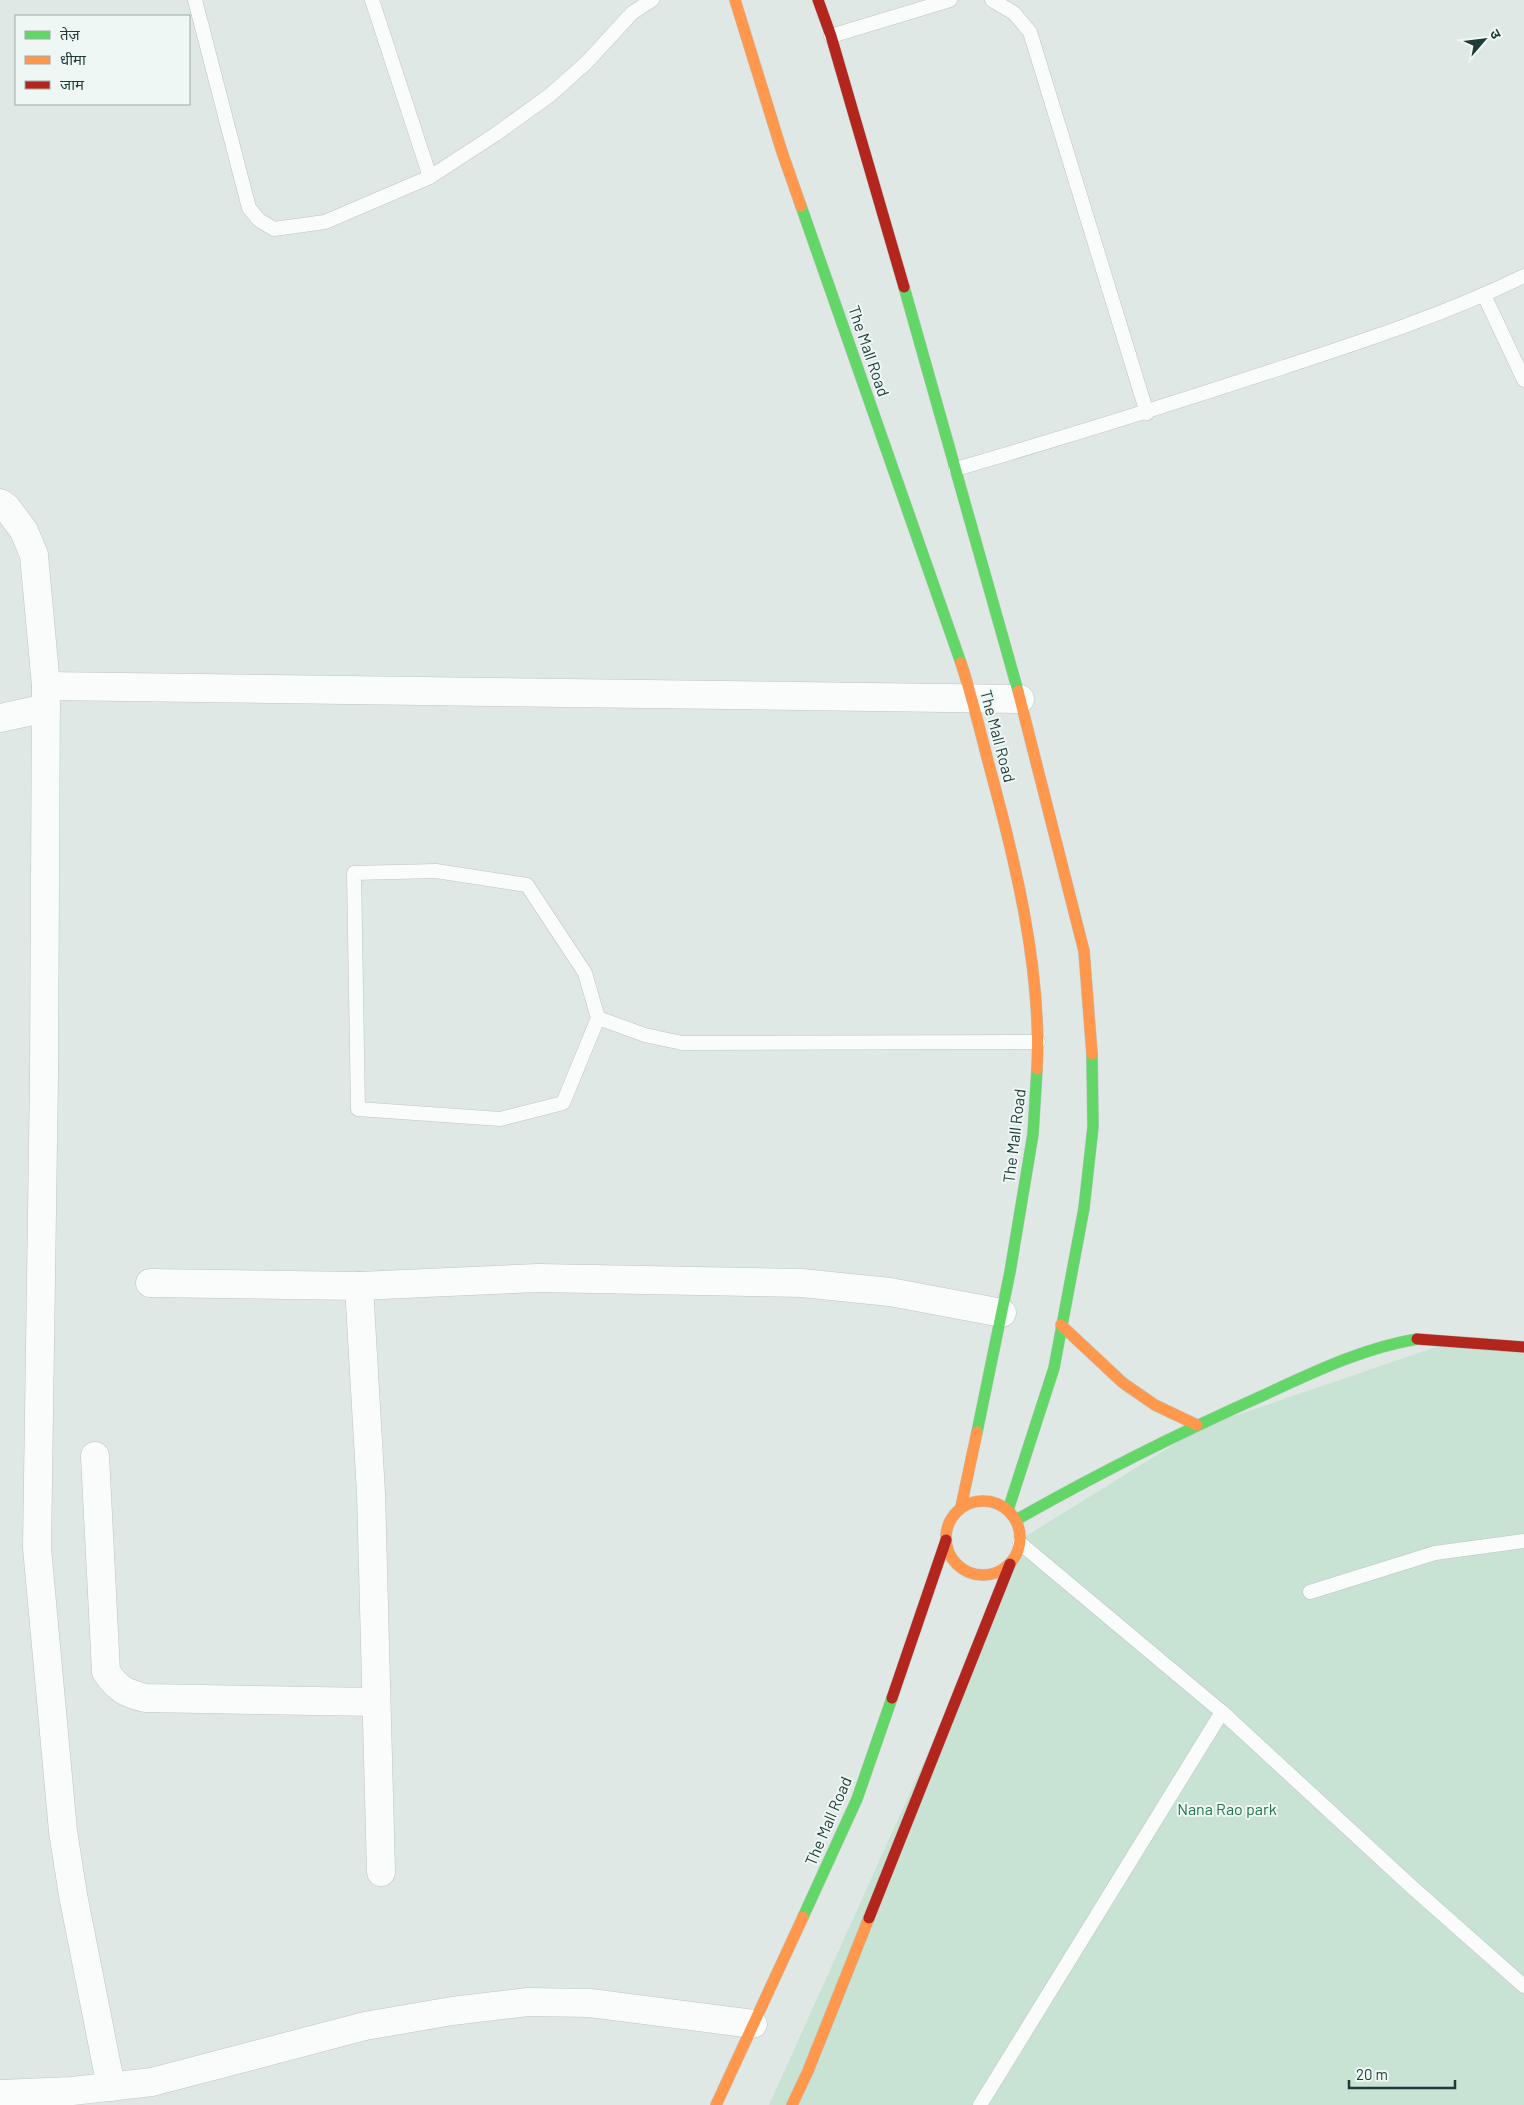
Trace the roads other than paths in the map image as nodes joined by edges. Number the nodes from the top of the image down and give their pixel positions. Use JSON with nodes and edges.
{"nodes":[{"id":1,"x":195,"y":0,"type":"edge"},
{"id":2,"x":372,"y":0,"type":"edge"},
{"id":3,"x":652,"y":0,"type":"edge"},
{"id":4,"x":735,"y":0,"type":"edge"},
{"id":5,"x":818,"y":0,"type":"edge"},
{"id":6,"x":950,"y":0,"type":"edge"},
{"id":7,"x":992,"y":0,"type":"edge"},
{"id":8,"x":630,"y":6,"type":"edge"},
{"id":9,"x":832,"y":36,"type":"junction"},
{"id":10,"x":430,"y":177,"type":"junction"},
{"id":11,"x":1524,"y":276,"type":"edge"},
{"id":12,"x":1484,"y":295,"type":"junction"},
{"id":13,"x":1524,"y":380,"type":"edge"},
{"id":14,"x":1147,"y":412,"type":"junction"},
{"id":15,"x":956,"y":469,"type":"junction"},
{"id":16,"x":0,"y":503,"type":"edge"},
{"id":17,"x":46,"y":697,"type":"junction"},
{"id":18,"x":972,"y":698,"type":"junction"},
{"id":19,"x":1020,"y":699,"type":"junction"},
{"id":20,"x":0,"y":718,"type":"edge"},
{"id":21,"x":598,"y":1018,"type":"junction"},
{"id":22,"x":1038,"y":1042,"type":"junction"},
{"id":23,"x":150,"y":1283,"type":"dead end"},
{"id":24,"x":359,"y":1286,"type":"junction"},
{"id":25,"x":1002,"y":1313,"type":"junction"},
{"id":26,"x":1061,"y":1325,"type":"junction"},
{"id":27,"x":1524,"y":1347,"type":"edge"},
{"id":28,"x":1197,"y":1425,"type":"junction"},
{"id":29,"x":94,"y":1456,"type":"dead end"},
{"id":30,"x":961,"y":1507,"type":"junction"},
{"id":31,"x":1008,"y":1510,"type":"junction"},
{"id":32,"x":1016,"y":1520,"type":"junction"},
{"id":33,"x":946,"y":1540,"type":"junction"},
{"id":34,"x":1524,"y":1541,"type":"edge"},
{"id":35,"x":1020,"y":1543,"type":"junction"},
{"id":36,"x":1010,"y":1564,"type":"junction"},
{"id":37,"x":1310,"y":1592,"type":"dead end"},
{"id":38,"x":376,"y":1702,"type":"junction"},
{"id":39,"x":1222,"y":1712,"type":"junction"},
{"id":40,"x":381,"y":1872,"type":"dead end"},
{"id":41,"x":1524,"y":1986,"type":"edge"},
{"id":42,"x":753,"y":2024,"type":"junction"},
{"id":43,"x":111,"y":2087,"type":"junction"},
{"id":44,"x":153,"y":2093,"type":"edge"},
{"id":45,"x":0,"y":2094,"type":"edge"},
{"id":46,"x":716,"y":2105,"type":"edge"},
{"id":47,"x":792,"y":2105,"type":"edge"},
{"id":48,"x":980,"y":2105,"type":"edge"}],
"edges":[{"from":1,"to":10,"type":"lane"},
{"from":2,"to":10,"type":"lane"},
{"from":3,"to":8,"type":"lane"},
{"from":4,"to":18,"type":"main road","name":"The Mall Road"},
{"from":5,"to":9,"type":"main road","name":"The Mall Road"},
{"from":6,"to":9,"type":"lane"},
{"from":7,"to":14,"type":"lane"},
{"from":8,"to":10,"type":"lane"},
{"from":9,"to":15,"type":"main road","name":"The Mall Road"},
{"from":11,"to":12,"type":"lane"},
{"from":12,"to":13,"type":"lane"},
{"from":12,"to":14,"type":"lane"},
{"from":14,"to":15,"type":"lane"},
{"from":15,"to":19,"type":"main road","name":"The Mall Road"},
{"from":16,"to":17,"type":"street"},
{"from":17,"to":18,"type":"street"},
{"from":17,"to":20,"type":"street"},
{"from":17,"to":43,"type":"street"},
{"from":18,"to":19,"type":"street"},
{"from":18,"to":22,"type":"main road","name":"The Mall Road"},
{"from":19,"to":26,"type":"main road","name":"The Mall Road"},
{"from":21,"to":21,"type":"lane"},
{"from":21,"to":22,"type":"lane"},
{"from":22,"to":25,"type":"main road","name":"The Mall Road"},
{"from":23,"to":24,"type":"street"},
{"from":24,"to":25,"type":"street"},
{"from":24,"to":38,"type":"street"},
{"from":25,"to":30,"type":"main road","name":"The Mall Road"},
{"from":26,"to":28,"type":"main road"},
{"from":26,"to":31,"type":"main road","name":"The Mall Road"},
{"from":27,"to":28,"type":"main road"},
{"from":28,"to":32,"type":"main road"},
{"from":29,"to":38,"type":"street"},
{"from":30,"to":31,"type":"main road"},
{"from":30,"to":33,"type":"main road"},
{"from":31,"to":32,"type":"main road"},
{"from":32,"to":35,"type":"main road"},
{"from":33,"to":36,"type":"main road"},
{"from":33,"to":42,"type":"main road","name":"The Mall Road"},
{"from":34,"to":37,"type":"lane"},
{"from":35,"to":36,"type":"main road"},
{"from":35,"to":39,"type":"lane"},
{"from":36,"to":47,"type":"main road"},
{"from":38,"to":40,"type":"street"},
{"from":39,"to":41,"type":"lane"},
{"from":39,"to":48,"type":"lane"},
{"from":42,"to":44,"type":"street"},
{"from":42,"to":46,"type":"main road","name":"The Mall Road"},
{"from":43,"to":44,"type":"street"},
{"from":43,"to":45,"type":"street"}]}
